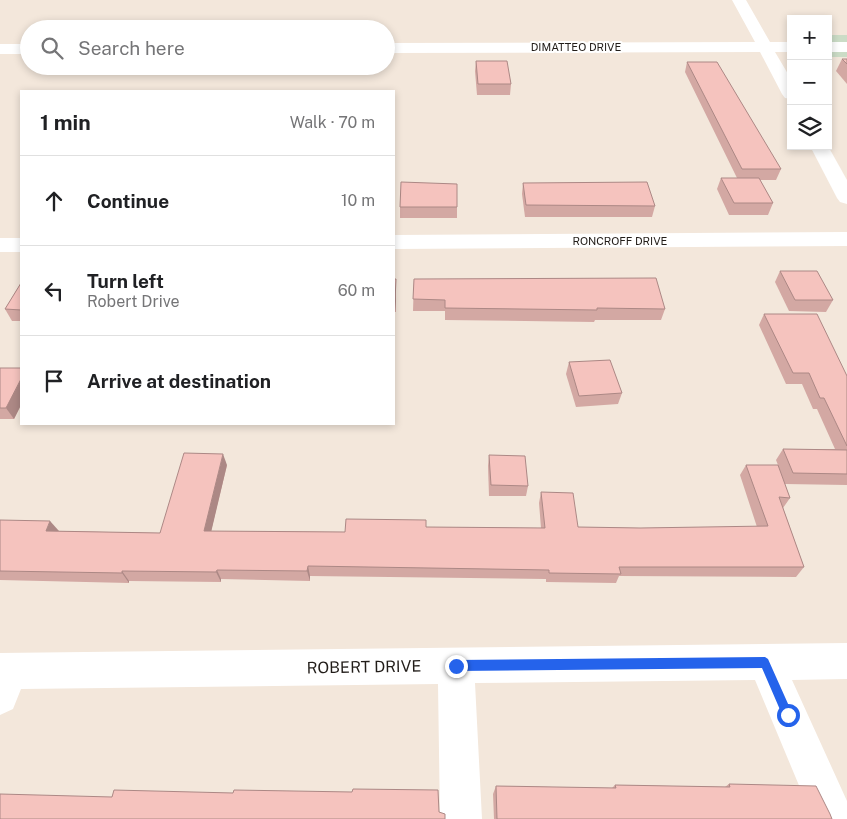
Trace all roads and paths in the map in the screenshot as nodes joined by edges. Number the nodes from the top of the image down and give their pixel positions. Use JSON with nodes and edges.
{"nodes":[{"id":1,"x":738,"y":0,"type":"edge"},
{"id":2,"x":766,"y":47,"type":"junction"},
{"id":3,"x":787,"y":47,"type":"edge"},
{"id":4,"x":832,"y":47,"type":"edge"},
{"id":5,"x":847,"y":47,"type":"edge"},
{"id":6,"x":20,"y":48,"type":"edge"},
{"id":7,"x":395,"y":48,"type":"edge"},
{"id":8,"x":0,"y":49,"type":"edge"},
{"id":9,"x":787,"y":86,"type":"edge"},
{"id":10,"x":821,"y":150,"type":"edge"},
{"id":11,"x":847,"y":198,"type":"edge"},
{"id":12,"x":847,"y":240,"type":"edge"},
{"id":13,"x":395,"y":242,"type":"edge"},
{"id":14,"x":0,"y":245,"type":"edge"},
{"id":15,"x":20,"y":245,"type":"edge"},
{"id":16,"x":765,"y":662,"type":"junction"},
{"id":17,"x":847,"y":662,"type":"edge"},
{"id":18,"x":456,"y":666,"type":"junction"},
{"id":19,"x":3,"y":679,"type":"edge"},
{"id":20,"x":461,"y":819,"type":"edge"},
{"id":21,"x":834,"y":819,"type":"edge"}],
"edges":[{"from":1,"to":2,"type":"street"},
{"from":2,"to":3,"type":"street","name":"DIMATTEO DRIVE"},
{"from":2,"to":7,"type":"street","name":"DIMATTEO DRIVE"},
{"from":2,"to":9,"type":"street"},
{"from":4,"to":5,"type":"street"},
{"from":6,"to":8,"type":"street"},
{"from":10,"to":11,"type":"street"},
{"from":12,"to":13,"type":"street","name":"RONCROFF DRIVE"},
{"from":14,"to":15,"type":"street"},
{"from":16,"to":17,"type":"street","name":"ROBERT DRIVE"},
{"from":16,"to":18,"type":"street","name":"ROBERT DRIVE"},
{"from":16,"to":21,"type":"street"},
{"from":18,"to":19,"type":"street","name":"ROBERT DRIVE"},
{"from":18,"to":20,"type":"street"}]}
